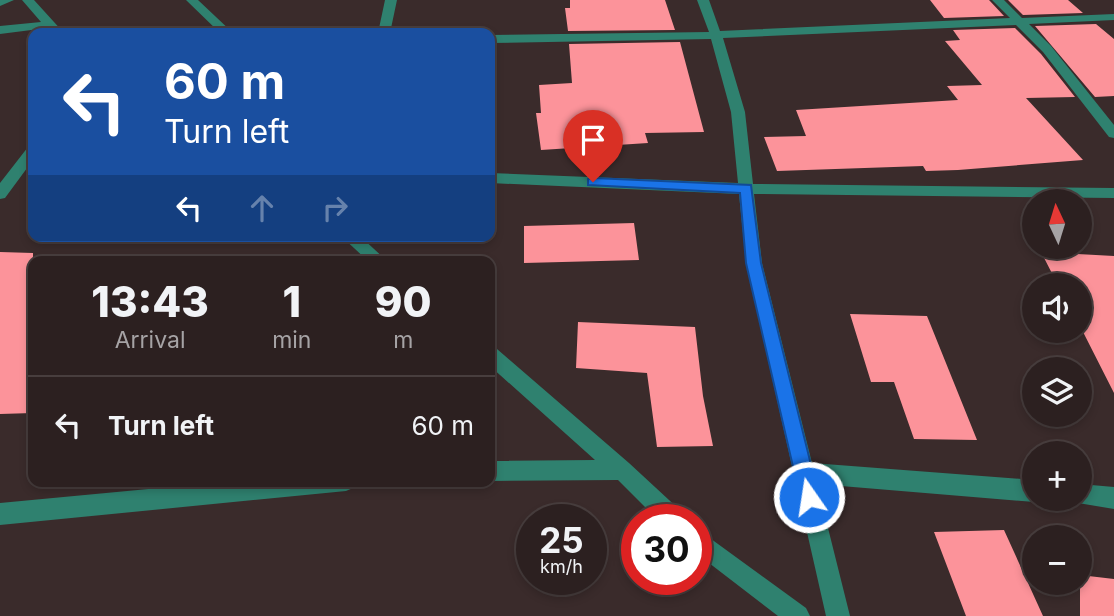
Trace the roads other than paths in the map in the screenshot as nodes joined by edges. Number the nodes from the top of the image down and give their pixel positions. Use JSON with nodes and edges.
{"nodes":[{"id":1,"x":8,"y":0,"type":"edge"},
{"id":2,"x":27,"y":0,"type":"edge"},
{"id":3,"x":192,"y":0,"type":"edge"},
{"id":4,"x":391,"y":0,"type":"edge"},
{"id":5,"x":703,"y":0,"type":"edge"},
{"id":6,"x":998,"y":0,"type":"edge"},
{"id":7,"x":0,"y":3,"type":"edge"},
{"id":8,"x":1114,"y":17,"type":"edge"},
{"id":9,"x":1016,"y":20,"type":"junction"},
{"id":10,"x":53,"y":28,"type":"edge"},
{"id":11,"x":222,"y":28,"type":"edge"},
{"id":12,"x":385,"y":28,"type":"edge"},
{"id":13,"x":28,"y":29,"type":"edge"},
{"id":14,"x":0,"y":30,"type":"edge"},
{"id":15,"x":716,"y":35,"type":"junction"},
{"id":16,"x":495,"y":38,"type":"edge"},
{"id":17,"x":1114,"y":134,"type":"edge"},
{"id":18,"x":28,"y":157,"type":"edge"},
{"id":19,"x":495,"y":178,"type":"edge"},
{"id":20,"x":746,"y":189,"type":"junction"},
{"id":21,"x":1114,"y":193,"type":"edge"},
{"id":22,"x":0,"y":194,"type":"edge"},
{"id":23,"x":356,"y":242,"type":"edge"},
{"id":24,"x":373,"y":256,"type":"edge"},
{"id":25,"x":495,"y":359,"type":"edge"},
{"id":26,"x":622,"y":470,"type":"junction"},
{"id":27,"x":495,"y":471,"type":"edge"},
{"id":28,"x":804,"y":473,"type":"junction"},
{"id":29,"x":283,"y":487,"type":"edge"},
{"id":30,"x":1022,"y":490,"type":"edge"},
{"id":31,"x":1092,"y":496,"type":"edge"},
{"id":32,"x":1114,"y":498,"type":"edge"},
{"id":33,"x":657,"y":504,"type":"edge"},
{"id":34,"x":0,"y":514,"type":"edge"},
{"id":35,"x":712,"y":551,"type":"edge"},
{"id":36,"x":798,"y":616,"type":"edge"},
{"id":37,"x":838,"y":616,"type":"edge"}],
"edges":[{"from":1,"to":7,"type":"street"},
{"from":2,"to":10,"type":"street"},
{"from":3,"to":11,"type":"street"},
{"from":4,"to":12,"type":"street"},
{"from":5,"to":15,"type":"street"},
{"from":6,"to":9,"type":"street"},
{"from":8,"to":9,"type":"street"},
{"from":9,"to":15,"type":"street"},
{"from":9,"to":17,"type":"street"},
{"from":13,"to":14,"type":"street"},
{"from":15,"to":16,"type":"street"},
{"from":15,"to":20,"type":"street"},
{"from":18,"to":22,"type":"street"},
{"from":19,"to":20,"type":"street"},
{"from":20,"to":21,"type":"street"},
{"from":20,"to":28,"type":"street"},
{"from":23,"to":24,"type":"street"},
{"from":25,"to":26,"type":"street"},
{"from":26,"to":27,"type":"street"},
{"from":26,"to":33,"type":"street"},
{"from":28,"to":30,"type":"street"},
{"from":28,"to":37,"type":"street"},
{"from":29,"to":34,"type":"street"},
{"from":31,"to":32,"type":"street"},
{"from":35,"to":36,"type":"street"}]}
